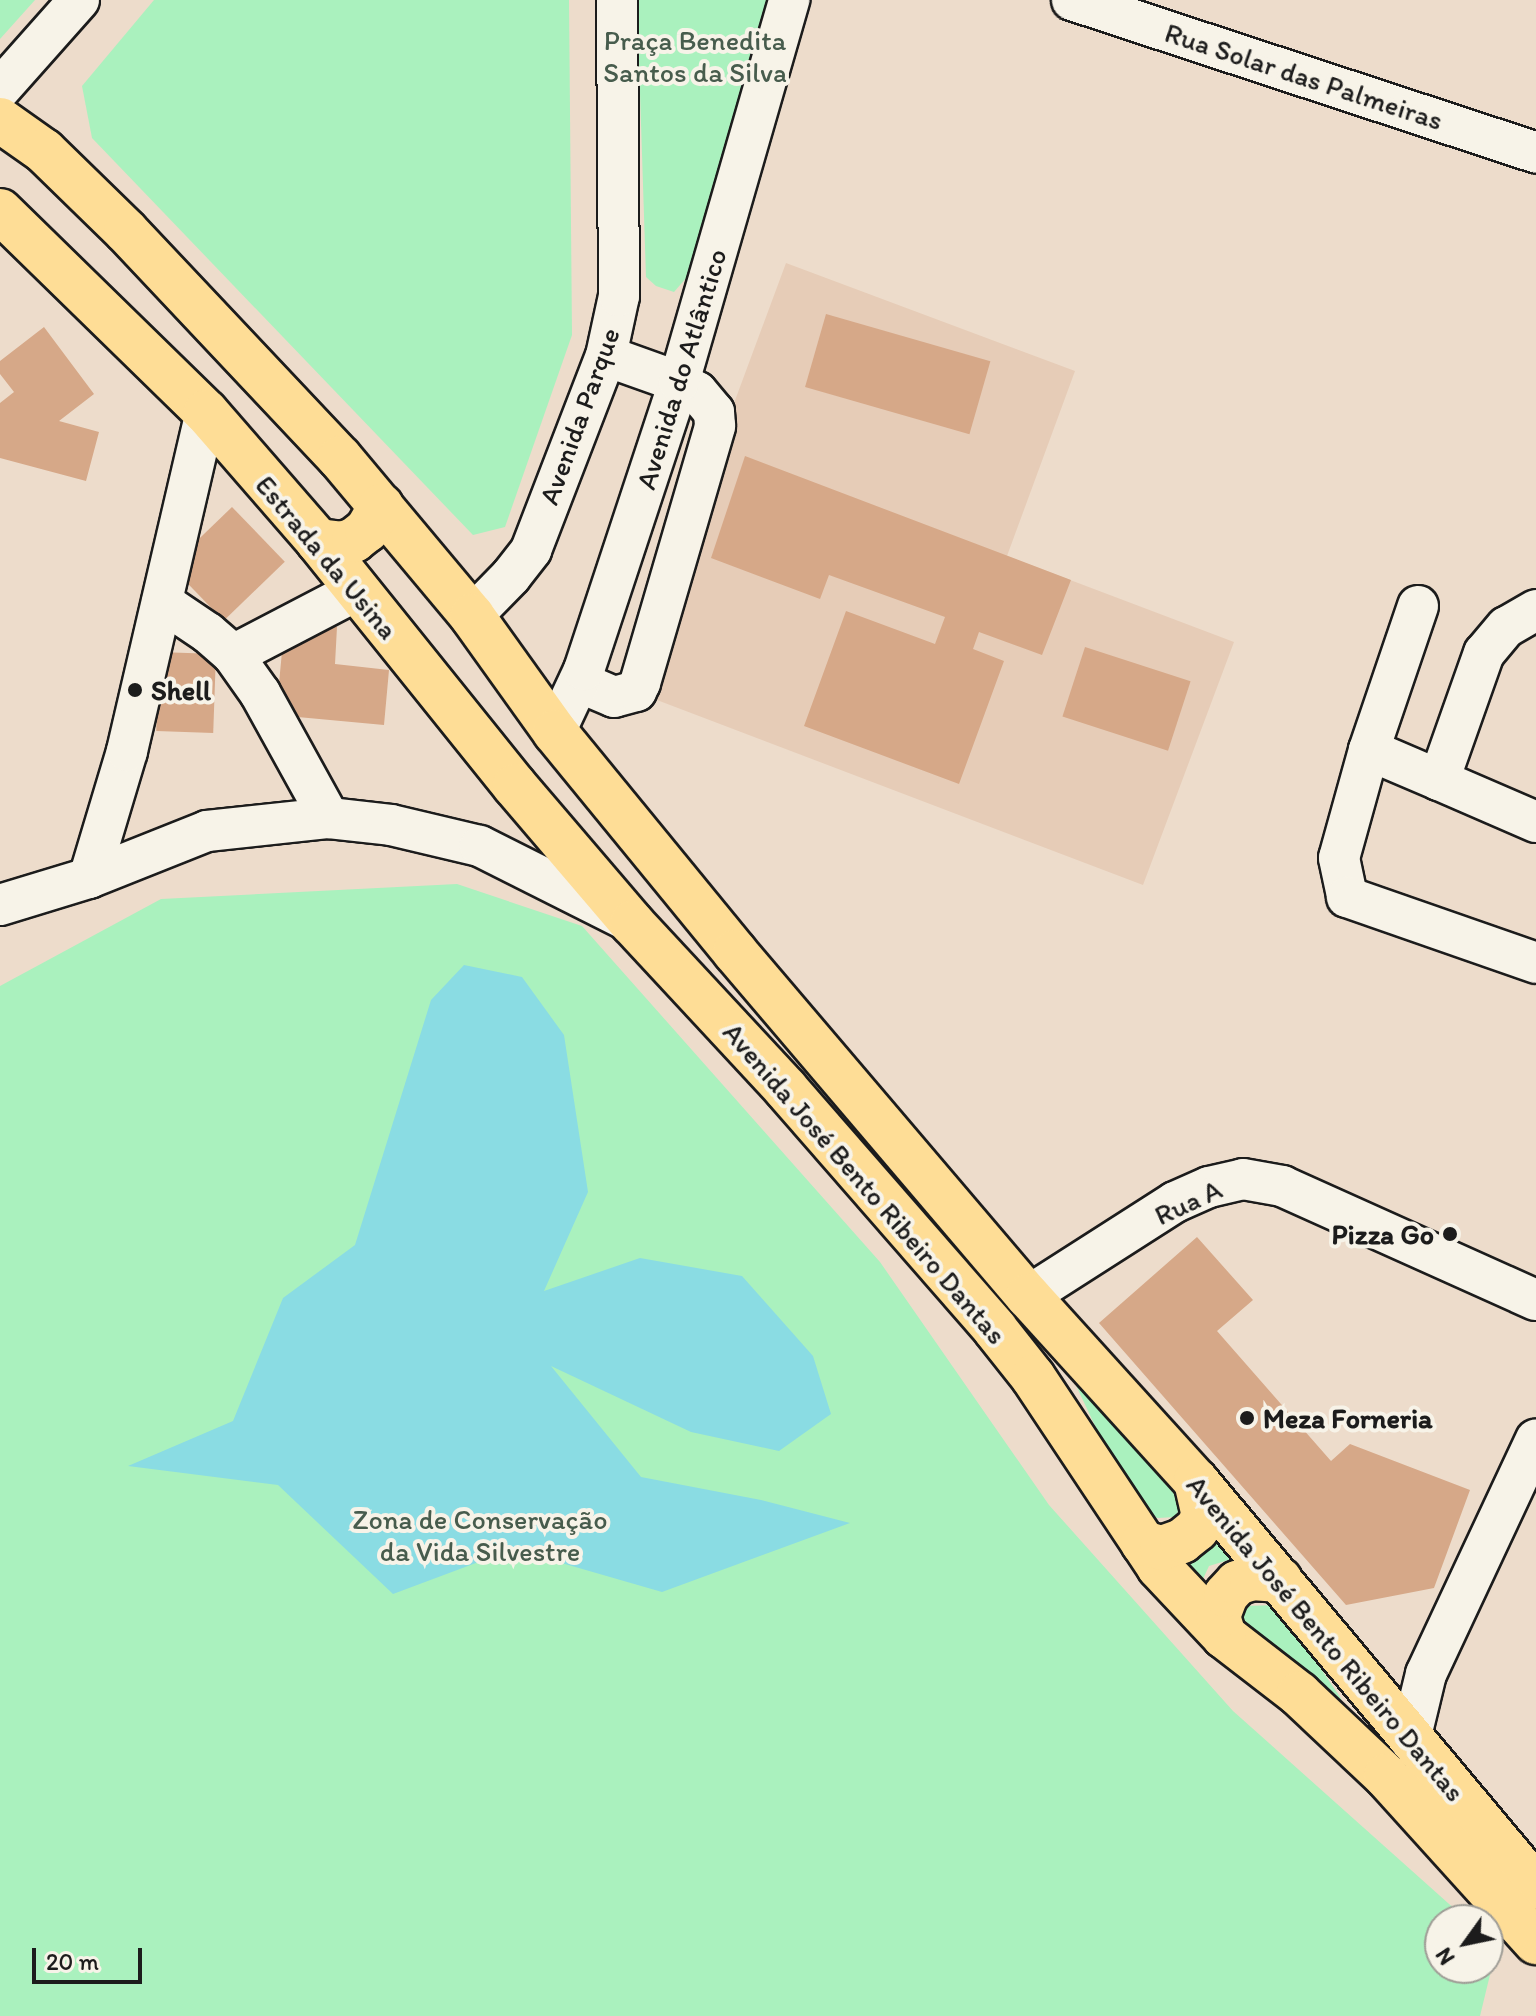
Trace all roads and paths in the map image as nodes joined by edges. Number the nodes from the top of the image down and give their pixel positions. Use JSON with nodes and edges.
{"nodes":[{"id":1,"x":79,"y":0,"type":"edge"},
{"id":2,"x":617,"y":0,"type":"edge"},
{"id":3,"x":789,"y":0,"type":"edge"},
{"id":4,"x":1072,"y":0,"type":"edge"},
{"id":5,"x":0,"y":89,"type":"edge"},
{"id":6,"x":0,"y":120,"type":"edge"},
{"id":7,"x":1536,"y":153,"type":"edge"},
{"id":8,"x":0,"y":211,"type":"edge"},
{"id":9,"x":606,"y":356,"type":"junction"},
{"id":10,"x":679,"y":382,"type":"junction"},
{"id":11,"x":206,"y":412,"type":"junction"},
{"id":12,"x":381,"y":506,"type":"junction"},
{"id":13,"x":628,"y":536,"type":"junction"},
{"id":14,"x":318,"y":541,"type":"junction"},
{"id":15,"x":677,"y":551,"type":"junction"},
{"id":16,"x":356,"y":591,"type":"junction"},
{"id":17,"x":162,"y":602,"type":"junction"},
{"id":18,"x":1418,"y":606,"type":"dead end"},
{"id":19,"x":1536,"y":610,"type":"edge"},
{"id":20,"x":472,"y":616,"type":"junction"},
{"id":21,"x":233,"y":655,"type":"junction"},
{"id":22,"x":579,"y":682,"type":"junction"},
{"id":23,"x":555,"y":732,"type":"junction"},
{"id":24,"x":1369,"y":750,"type":"junction"},
{"id":25,"x":1439,"y":780,"type":"junction"},
{"id":26,"x":329,"y":818,"type":"junction"},
{"id":27,"x":1536,"y":822,"type":"edge"},
{"id":28,"x":89,"y":878,"type":"junction"},
{"id":29,"x":0,"y":905,"type":"edge"},
{"id":30,"x":632,"y":923,"type":"junction"},
{"id":31,"x":1536,"y":963,"type":"edge"},
{"id":32,"x":1028,"y":1296,"type":"junction"},
{"id":33,"x":1536,"y":1300,"type":"edge"},
{"id":34,"x":1536,"y":1439,"type":"edge"},
{"id":35,"x":1196,"y":1481,"type":"junction"},
{"id":36,"x":1143,"y":1543,"type":"junction"},
{"id":37,"x":1280,"y":1580,"type":"junction"},
{"id":38,"x":1224,"y":1636,"type":"junction"},
{"id":39,"x":1410,"y":1740,"type":"junction"},
{"id":40,"x":1536,"y":1887,"type":"edge"},
{"id":41,"x":1536,"y":1942,"type":"edge"}],
"edges":[{"from":1,"to":5,"type":"street"},
{"from":2,"to":9,"type":"street","name":"Avenida Parque"},
{"from":3,"to":10,"type":"street","name":"Avenida do Atlântico"},
{"from":4,"to":7,"type":"street","name":"Rua Solar das Palmeiras"},
{"from":6,"to":12,"type":"main road"},
{"from":8,"to":11,"type":"main road","name":"Estrada da Usina"},
{"from":9,"to":10,"type":"street"},
{"from":9,"to":20,"type":"street","name":"Avenida Parque"},
{"from":10,"to":13,"type":"street","name":"Avenida do Atlântico"},
{"from":10,"to":15,"type":"street"},
{"from":11,"to":14,"type":"main road","name":"Estrada da Usina"},
{"from":11,"to":17,"type":"street"},
{"from":12,"to":14,"type":"main road"},
{"from":12,"to":20,"type":"main road"},
{"from":13,"to":15,"type":"street"},
{"from":13,"to":22,"type":"street","name":"Avenida do Atlântico"},
{"from":14,"to":16,"type":"main road","name":"Estrada da Usina"},
{"from":15,"to":22,"type":"street"},
{"from":16,"to":21,"type":"street"},
{"from":16,"to":30,"type":"main road","name":"Estrada da Usina"},
{"from":17,"to":21,"type":"street"},
{"from":17,"to":28,"type":"street"},
{"from":18,"to":24,"type":"street"},
{"from":19,"to":25,"type":"street"},
{"from":20,"to":23,"type":"main road"},
{"from":21,"to":26,"type":"street"},
{"from":22,"to":23,"type":"street","name":"Avenida do Atlântico"},
{"from":23,"to":32,"type":"main road","name":"Avenida José Bento Ribeiro Dantas"},
{"from":24,"to":25,"type":"street"},
{"from":24,"to":31,"type":"street"},
{"from":25,"to":27,"type":"street"},
{"from":26,"to":28,"type":"street","name":"Avenida José Bento Ribeiro Dantas"},
{"from":26,"to":30,"type":"street","name":"Avenida José Bento Ribeiro Dantas"},
{"from":28,"to":29,"type":"street","name":"Avenida José Bento Ribeiro Dantas"},
{"from":30,"to":36,"type":"main road","name":"Avenida José Bento Ribeiro Dantas"},
{"from":32,"to":33,"type":"street","name":"Rua A"},
{"from":32,"to":35,"type":"main road","name":"Avenida José Bento Ribeiro Dantas"},
{"from":34,"to":39,"type":"street"},
{"from":35,"to":36,"type":"main road"},
{"from":35,"to":37,"type":"main road","name":"Avenida José Bento Ribeiro Dantas"},
{"from":36,"to":38,"type":"main road","name":"Avenida José Bento Ribeiro Dantas"},
{"from":37,"to":38,"type":"main road"},
{"from":37,"to":39,"type":"main road","name":"Avenida José Bento Ribeiro Dantas"},
{"from":38,"to":41,"type":"main road","name":"Avenida José Bento Ribeiro Dantas"},
{"from":39,"to":40,"type":"main road","name":"Avenida José Bento Ribeiro Dantas"}]}
